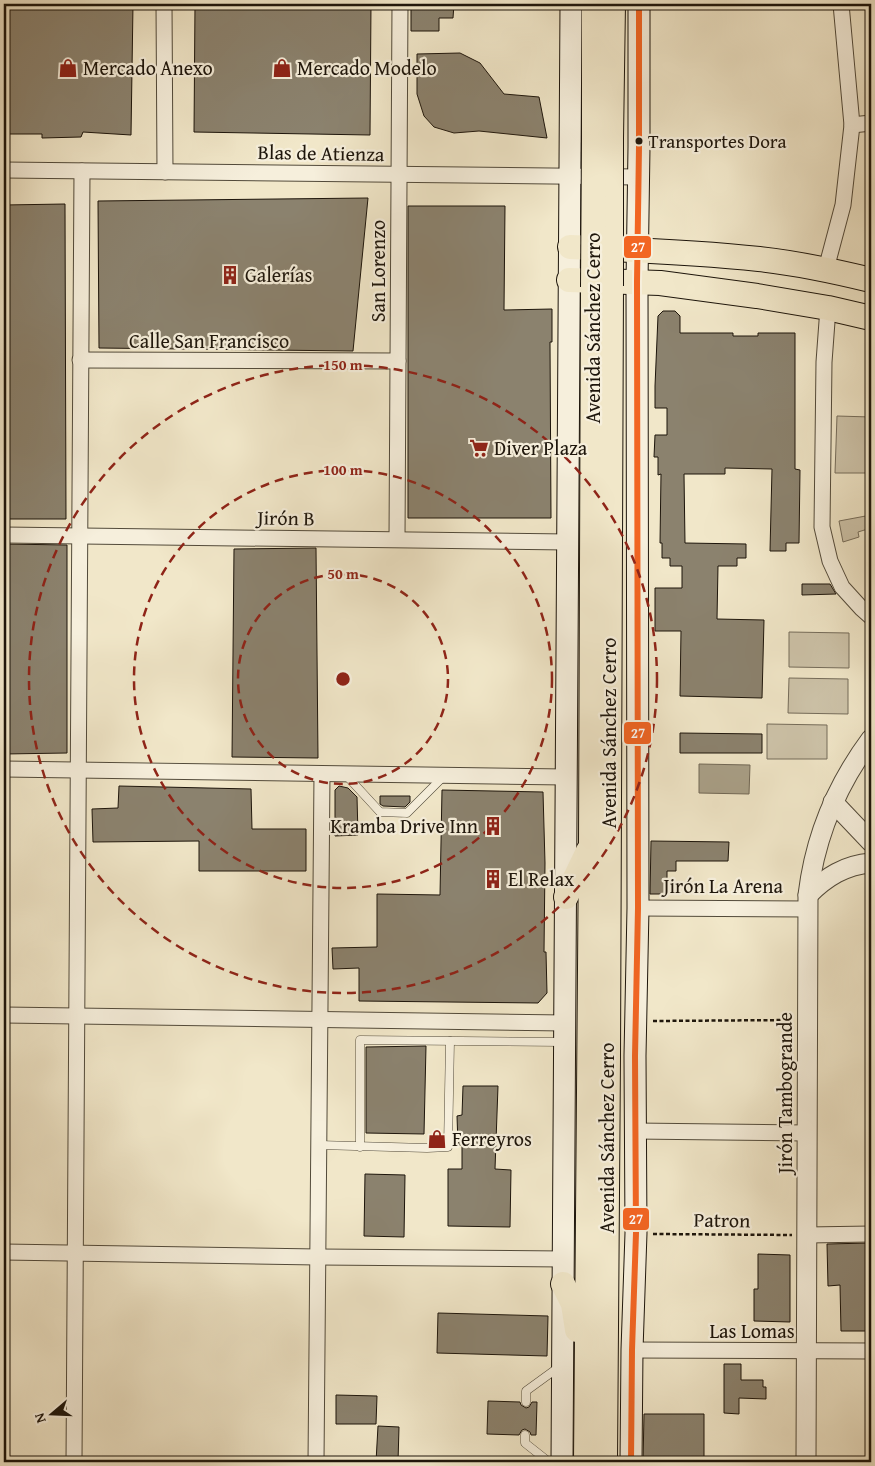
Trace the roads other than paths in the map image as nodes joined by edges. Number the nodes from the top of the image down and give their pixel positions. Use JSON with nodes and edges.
{"nodes":[{"id":1,"x":164,"y":4,"type":"edge"},
{"id":2,"x":400,"y":4,"type":"edge"},
{"id":3,"x":571,"y":4,"type":"edge"},
{"id":4,"x":594,"y":4,"type":"edge"},
{"id":5,"x":613,"y":4,"type":"edge"},
{"id":6,"x":639,"y":4,"type":"edge"},
{"id":7,"x":841,"y":4,"type":"edge"},
{"id":8,"x":871,"y":123,"type":"edge"},
{"id":9,"x":852,"y":125,"type":"junction"},
{"id":10,"x":603,"y":138,"type":"junction"},
{"id":11,"x":4,"y":170,"type":"edge"},
{"id":12,"x":82,"y":171,"type":"junction"},
{"id":13,"x":165,"y":172,"type":"junction"},
{"id":14,"x":399,"y":174,"type":"junction"},
{"id":15,"x":570,"y":176,"type":"junction"},
{"id":16,"x":638,"y":177,"type":"junction"},
{"id":17,"x":570,"y":247,"type":"junction"},
{"id":18,"x":637,"y":250,"type":"junction"},
{"id":19,"x":826,"y":269,"type":"junction"},
{"id":20,"x":570,"y":280,"type":"junction"},
{"id":21,"x":871,"y":280,"type":"edge"},
{"id":22,"x":637,"y":282,"type":"junction"},
{"id":23,"x":602,"y":286,"type":"junction"},
{"id":24,"x":828,"y":308,"type":"junction"},
{"id":25,"x":871,"y":318,"type":"edge"},
{"id":26,"x":80,"y":360,"type":"junction"},
{"id":27,"x":398,"y":361,"type":"junction"},
{"id":28,"x":4,"y":535,"type":"edge"},
{"id":29,"x":79,"y":536,"type":"junction"},
{"id":30,"x":397,"y":539,"type":"junction"},
{"id":31,"x":568,"y":542,"type":"junction"},
{"id":32,"x":871,"y":617,"type":"edge"},
{"id":33,"x":871,"y":739,"type":"edge"},
{"id":34,"x":4,"y":769,"type":"edge"},
{"id":35,"x":78,"y":770,"type":"junction"},
{"id":36,"x":322,"y":774,"type":"junction"},
{"id":37,"x":346,"y":774,"type":"junction"},
{"id":38,"x":444,"y":776,"type":"junction"},
{"id":39,"x":566,"y":777,"type":"junction"},
{"id":40,"x":833,"y":802,"type":"junction"},
{"id":41,"x":871,"y":842,"type":"edge"},
{"id":42,"x":591,"y":845,"type":"junction"},
{"id":43,"x":871,"y":863,"type":"edge"},
{"id":44,"x":566,"y":897,"type":"junction"},
{"id":45,"x":808,"y":902,"type":"junction"},
{"id":46,"x":638,"y":908,"type":"junction"},
{"id":47,"x":4,"y":1015,"type":"edge"},
{"id":48,"x":76,"y":1016,"type":"junction"},
{"id":49,"x":320,"y":1019,"type":"junction"},
{"id":50,"x":565,"y":1032,"type":"junction"},
{"id":51,"x":450,"y":1041,"type":"junction"},
{"id":52,"x":635,"y":1131,"type":"junction"},
{"id":53,"x":807,"y":1133,"type":"junction"},
{"id":54,"x":319,"y":1145,"type":"junction"},
{"id":55,"x":360,"y":1147,"type":"junction"},
{"id":56,"x":871,"y":1234,"type":"edge"},
{"id":57,"x":807,"y":1235,"type":"junction"},
{"id":58,"x":4,"y":1252,"type":"edge"},
{"id":59,"x":75,"y":1253,"type":"junction"},
{"id":60,"x":318,"y":1257,"type":"junction"},
{"id":61,"x":564,"y":1259,"type":"junction"},
{"id":62,"x":563,"y":1284,"type":"junction"},
{"id":63,"x":632,"y":1350,"type":"junction"},
{"id":64,"x":806,"y":1351,"type":"junction"},
{"id":65,"x":871,"y":1351,"type":"edge"},
{"id":66,"x":563,"y":1364,"type":"junction"},
{"id":67,"x":586,"y":1396,"type":"junction"},
{"id":68,"x":526,"y":1402,"type":"dead end"},
{"id":69,"x":525,"y":1435,"type":"dead end"},
{"id":70,"x":74,"y":1462,"type":"edge"},
{"id":71,"x":316,"y":1462,"type":"edge"},
{"id":72,"x":549,"y":1462,"type":"edge"},
{"id":73,"x":562,"y":1462,"type":"edge"},
{"id":74,"x":586,"y":1462,"type":"edge"},
{"id":75,"x":604,"y":1462,"type":"edge"},
{"id":76,"x":631,"y":1462,"type":"edge"},
{"id":77,"x":806,"y":1462,"type":"edge"}],
"edges":[{"from":1,"to":13,"type":"street"},
{"from":2,"to":14,"type":"street","name":"San Lorenzo"},
{"from":3,"to":15,"type":"main road","name":"Avenida Sánchez Cerro"},
{"from":4,"to":10,"type":"main road","name":"Avenida Sánchez Cerro"},
{"from":5,"to":10,"type":"main road","name":"Avenida Sánchez Cerro"},
{"from":6,"to":16,"type":"main road","name":"Avenida Sánchez Cerro"},
{"from":7,"to":9,"type":"street"},
{"from":8,"to":9,"type":"street"},
{"from":9,"to":19,"type":"street"},
{"from":10,"to":23,"type":"main road","name":"Avenida Sánchez Cerro","bridge":true},
{"from":11,"to":12,"type":"street","name":"Blas de Atienza"},
{"from":12,"to":13,"type":"street","name":"Blas de Atienza"},
{"from":12,"to":26,"type":"street"},
{"from":13,"to":14,"type":"street","name":"Blas de Atienza"},
{"from":14,"to":15,"type":"street","name":"Blas de Atienza"},
{"from":14,"to":27,"type":"street","name":"San Lorenzo"},
{"from":15,"to":16,"type":"street","name":"Blas de Atienza"},
{"from":15,"to":17,"type":"main road","name":"Avenida Sánchez Cerro"},
{"from":16,"to":18,"type":"main road","name":"Avenida Sánchez Cerro"},
{"from":17,"to":18,"type":"main road"},
{"from":17,"to":20,"type":"main road","name":"Avenida Sánchez Cerro"},
{"from":18,"to":19,"type":"main road"},
{"from":18,"to":22,"type":"main road","name":"Avenida Sánchez Cerro"},
{"from":19,"to":21,"type":"main road"},
{"from":20,"to":22,"type":"main road"},
{"from":20,"to":31,"type":"main road","name":"Avenida Sánchez Cerro"},
{"from":22,"to":24,"type":"main road"},
{"from":22,"to":46,"type":"main road","name":"Avenida Sánchez Cerro"},
{"from":23,"to":42,"type":"main road","name":"Avenida Sánchez Cerro"},
{"from":23,"to":75,"type":"main road","name":"Avenida Sánchez Cerro"},
{"from":24,"to":25,"type":"main road"},
{"from":24,"to":32,"type":"street"},
{"from":26,"to":27,"type":"street","name":"Calle San Francisco"},
{"from":26,"to":29,"type":"street"},
{"from":27,"to":30,"type":"street","name":"San Lorenzo"},
{"from":28,"to":29,"type":"street","name":"Jirón B"},
{"from":29,"to":30,"type":"street","name":"Jirón B"},
{"from":29,"to":35,"type":"street"},
{"from":30,"to":31,"type":"street","name":"Jirón B"},
{"from":31,"to":39,"type":"main road","name":"Avenida Sánchez Cerro"},
{"from":33,"to":40,"type":"street","name":"Jirón Tambogrande"},
{"from":34,"to":35,"type":"street"},
{"from":35,"to":36,"type":"street"},
{"from":35,"to":48,"type":"street"},
{"from":36,"to":37,"type":"street"},
{"from":36,"to":49,"type":"street"},
{"from":37,"to":38,"type":"street"},
{"from":37,"to":38,"type":"lane"},
{"from":38,"to":39,"type":"street"},
{"from":39,"to":44,"type":"main road","name":"Avenida Sánchez Cerro"},
{"from":40,"to":41,"type":"street"},
{"from":40,"to":45,"type":"street","name":"Jirón Tambogrande"},
{"from":42,"to":44,"type":"main road"},
{"from":42,"to":67,"type":"main road","name":"Avenida Sánchez Cerro"},
{"from":43,"to":45,"type":"street","name":"Jirón La Arena"},
{"from":44,"to":50,"type":"main road","name":"Avenida Sánchez Cerro"},
{"from":45,"to":46,"type":"street","name":"Jirón La Arena"},
{"from":45,"to":53,"type":"street","name":"Jirón Tambogrande"},
{"from":46,"to":52,"type":"main road","name":"Avenida Sánchez Cerro"},
{"from":47,"to":48,"type":"street"},
{"from":48,"to":49,"type":"street"},
{"from":48,"to":59,"type":"street"},
{"from":49,"to":50,"type":"street"},
{"from":49,"to":54,"type":"street"},
{"from":50,"to":51,"type":"lane"},
{"from":50,"to":61,"type":"main road","name":"Avenida Sánchez Cerro"},
{"from":51,"to":55,"type":"lane"},
{"from":51,"to":55,"type":"lane"},
{"from":52,"to":53,"type":"street"},
{"from":52,"to":63,"type":"main road","name":"Avenida Sánchez Cerro"},
{"from":53,"to":57,"type":"street","name":"Jirón Tambogrande"},
{"from":54,"to":55,"type":"lane"},
{"from":54,"to":60,"type":"street"},
{"from":56,"to":57,"type":"street"},
{"from":57,"to":64,"type":"street","name":"Jirón Tambogrande"},
{"from":58,"to":59,"type":"street"},
{"from":59,"to":60,"type":"street"},
{"from":59,"to":70,"type":"street"},
{"from":60,"to":61,"type":"street"},
{"from":60,"to":71,"type":"street"},
{"from":61,"to":62,"type":"main road","name":"Avenida Sánchez Cerro"},
{"from":62,"to":66,"type":"main road","name":"Avenida Sánchez Cerro"},
{"from":62,"to":67,"type":"main road"},
{"from":63,"to":64,"type":"street","name":"Las Lomas"},
{"from":63,"to":76,"type":"main road","name":"Avenida Sánchez Cerro"},
{"from":64,"to":65,"type":"street","name":"Las Lomas"},
{"from":64,"to":77,"type":"street","name":"Jirón Tambogrande"},
{"from":66,"to":68,"type":"lane"},
{"from":66,"to":73,"type":"main road","name":"Avenida Sánchez Cerro"},
{"from":67,"to":74,"type":"main road","name":"Avenida Sánchez Cerro"},
{"from":69,"to":72,"type":"lane"}]}
